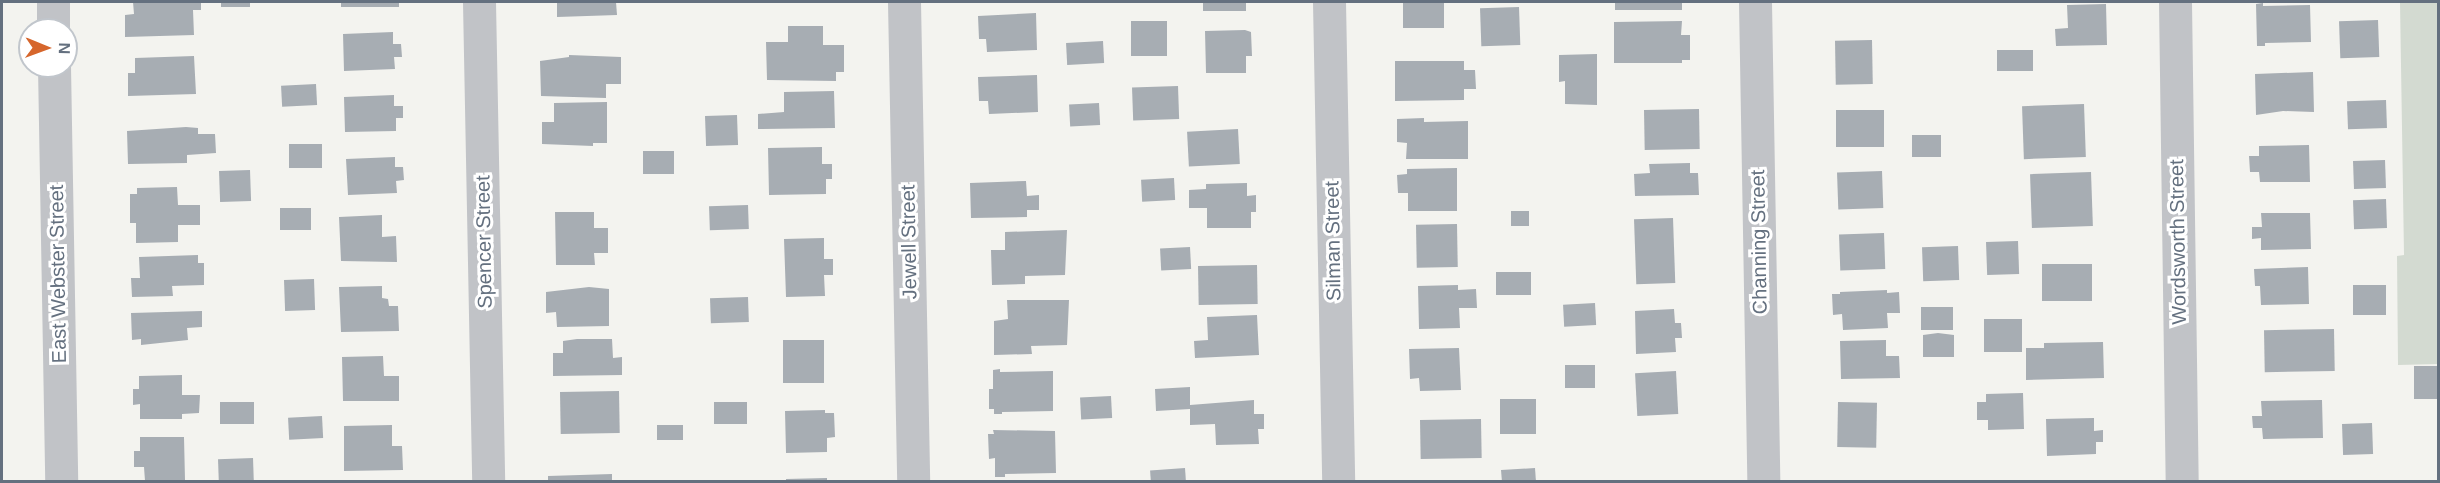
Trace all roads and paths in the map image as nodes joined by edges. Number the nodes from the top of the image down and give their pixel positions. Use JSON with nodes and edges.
{"nodes":[{"id":1,"x":53,"y":2,"type":"edge"},
{"id":2,"x":479,"y":2,"type":"edge"},
{"id":3,"x":904,"y":2,"type":"edge"},
{"id":4,"x":1329,"y":2,"type":"edge"},
{"id":5,"x":1755,"y":2,"type":"edge"},
{"id":6,"x":2175,"y":2,"type":"edge"},
{"id":7,"x":53,"y":18,"type":"edge"},
{"id":8,"x":54,"y":78,"type":"edge"},
{"id":9,"x":61,"y":482,"type":"edge"},
{"id":10,"x":488,"y":482,"type":"edge"},
{"id":11,"x":913,"y":482,"type":"edge"},
{"id":12,"x":1338,"y":482,"type":"edge"},
{"id":13,"x":1763,"y":482,"type":"edge"},
{"id":14,"x":2182,"y":482,"type":"edge"}],
"edges":[{"from":1,"to":7,"type":"street"},
{"from":2,"to":10,"type":"street","name":"Spencer Street"},
{"from":3,"to":11,"type":"street","name":"Jewell Street"},
{"from":4,"to":12,"type":"street","name":"Silman Street"},
{"from":5,"to":13,"type":"street","name":"Channing Street"},
{"from":6,"to":14,"type":"street","name":"Wordsworth Street"},
{"from":8,"to":9,"type":"street","name":"East Webster Street"}]}
